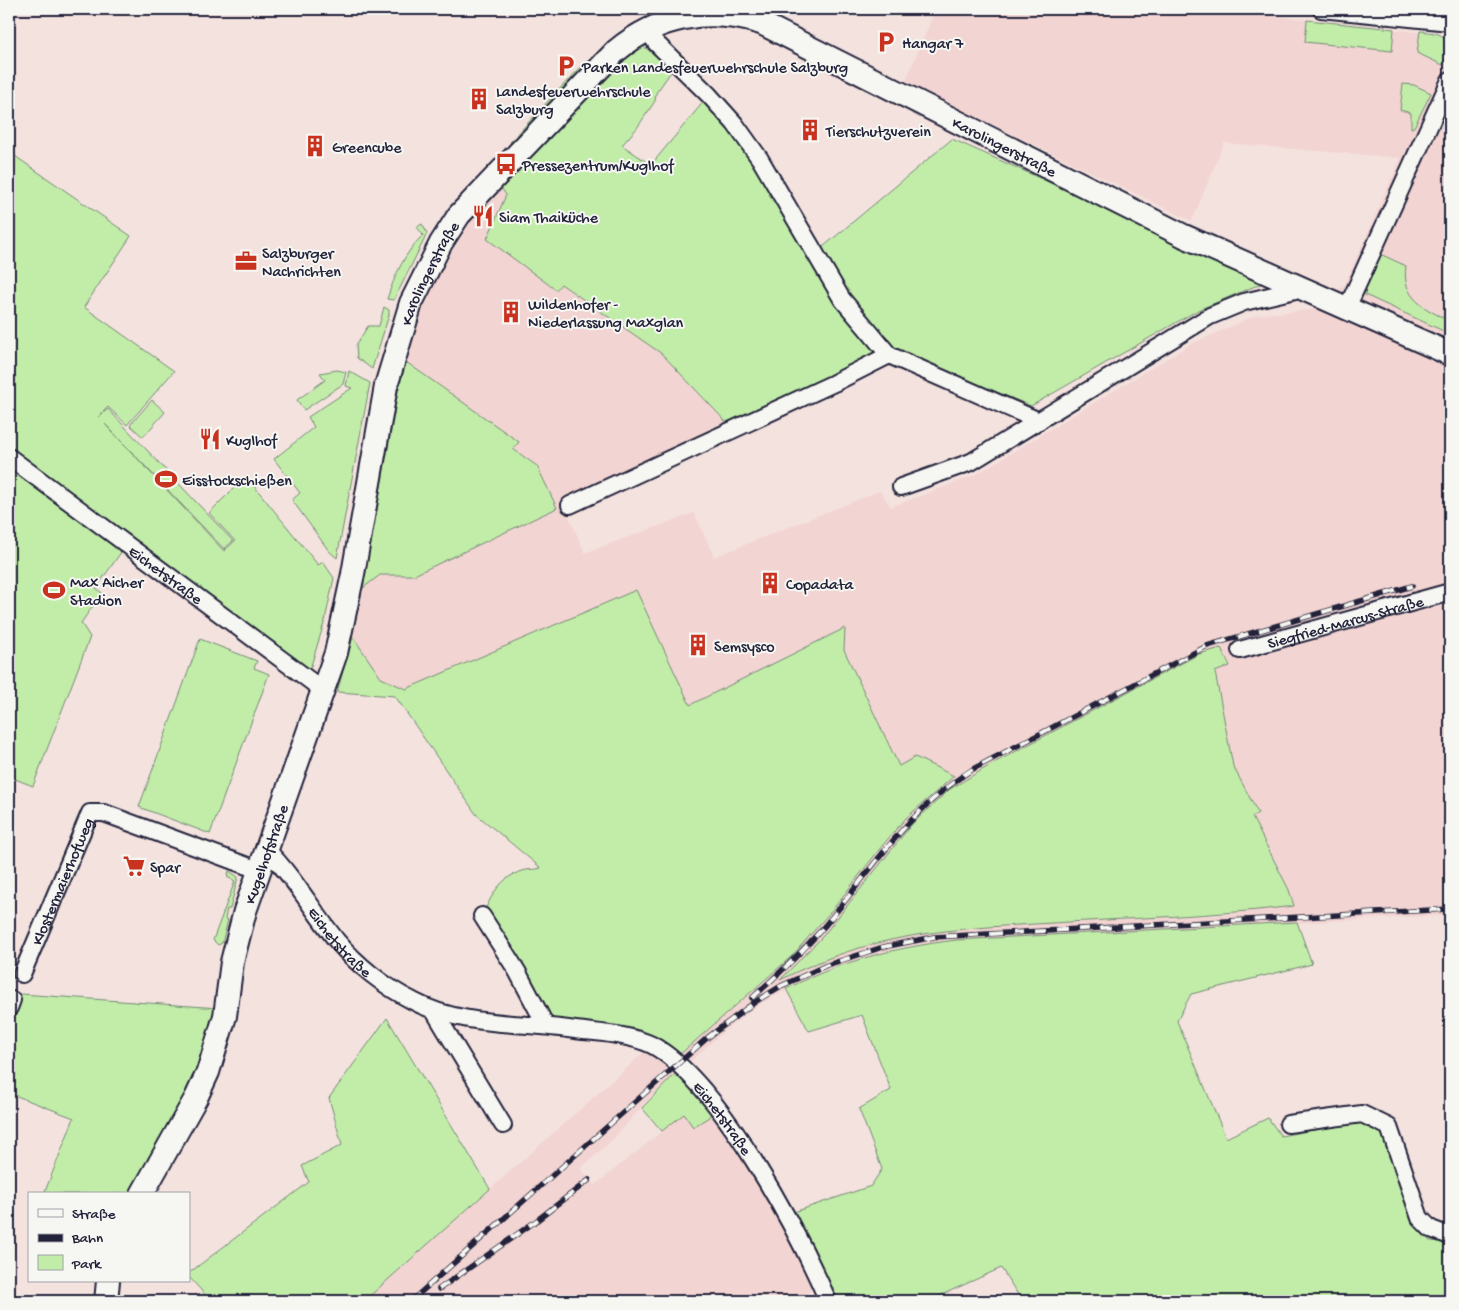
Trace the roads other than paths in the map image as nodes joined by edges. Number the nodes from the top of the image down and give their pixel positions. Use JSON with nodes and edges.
{"nodes":[{"id":1,"x":1321,"y":9,"type":"edge"},
{"id":2,"x":1450,"y":22,"type":"edge"},
{"id":3,"x":647,"y":29,"type":"junction"},
{"id":4,"x":1450,"y":80,"type":"edge"},
{"id":5,"x":1304,"y":288,"type":"junction"},
{"id":6,"x":1347,"y":308,"type":"junction"},
{"id":7,"x":1450,"y":354,"type":"edge"},
{"id":8,"x":889,"y":355,"type":"junction"},
{"id":9,"x":1039,"y":422,"type":"junction"},
{"id":10,"x":9,"y":457,"type":"edge"},
{"id":11,"x":901,"y":487,"type":"dead end"},
{"id":12,"x":365,"y":503,"type":"joint"},
{"id":13,"x":570,"y":505,"type":"dead end"},
{"id":14,"x":1450,"y":592,"type":"edge"},
{"id":15,"x":1240,"y":650,"type":"dead end"},
{"id":16,"x":324,"y":691,"type":"junction"},
{"id":17,"x":266,"y":849,"type":"junction"},
{"id":18,"x":258,"y":870,"type":"junction"},
{"id":19,"x":482,"y":916,"type":"dead end"},
{"id":20,"x":22,"y":974,"type":"dead end"},
{"id":21,"x":434,"y":1011,"type":"junction"},
{"id":22,"x":546,"y":1026,"type":"junction"},
{"id":23,"x":1288,"y":1124,"type":"dead end"},
{"id":24,"x":503,"y":1125,"type":"dead end"},
{"id":25,"x":143,"y":1192,"type":"edge"},
{"id":26,"x":1450,"y":1236,"type":"edge"},
{"id":27,"x":108,"y":1282,"type":"edge"},
{"id":28,"x":106,"y":1301,"type":"edge"},
{"id":29,"x":828,"y":1301,"type":"edge"}],
"edges":[{"from":1,"to":2,"type":"street"},
{"from":3,"to":5,"type":"street","name":"Karolingerstraße"},
{"from":3,"to":8,"type":"street"},
{"from":3,"to":12,"type":"street","name":"Karolingerstraße"},
{"from":4,"to":6,"type":"street"},
{"from":5,"to":6,"type":"street","name":"Karolingerstraße"},
{"from":5,"to":9,"type":"street"},
{"from":6,"to":7,"type":"street","name":"Karolingerstraße"},
{"from":8,"to":9,"type":"street"},
{"from":8,"to":13,"type":"street"},
{"from":9,"to":11,"type":"street"},
{"from":10,"to":16,"type":"street","name":"Eichetstraße"},
{"from":12,"to":16,"type":"street","name":"Kugelhofstraße"},
{"from":14,"to":15,"type":"street","name":"Siegfried-Marcus-Straße"},
{"from":16,"to":17,"type":"street","name":"Kugelhofstraße"},
{"from":17,"to":18,"type":"street","name":"Kugelhofstraße"},
{"from":17,"to":21,"type":"street","name":"Eichetstraße"},
{"from":18,"to":20,"type":"street","name":"Klostermaierhofweg"},
{"from":18,"to":25,"type":"street","name":"Kugelhofstraße"},
{"from":19,"to":22,"type":"street"},
{"from":21,"to":22,"type":"street","name":"Eichetstraße"},
{"from":21,"to":24,"type":"street"},
{"from":22,"to":29,"type":"street","name":"Eichetstraße"},
{"from":23,"to":26,"type":"street"},
{"from":27,"to":28,"type":"street"}]}
